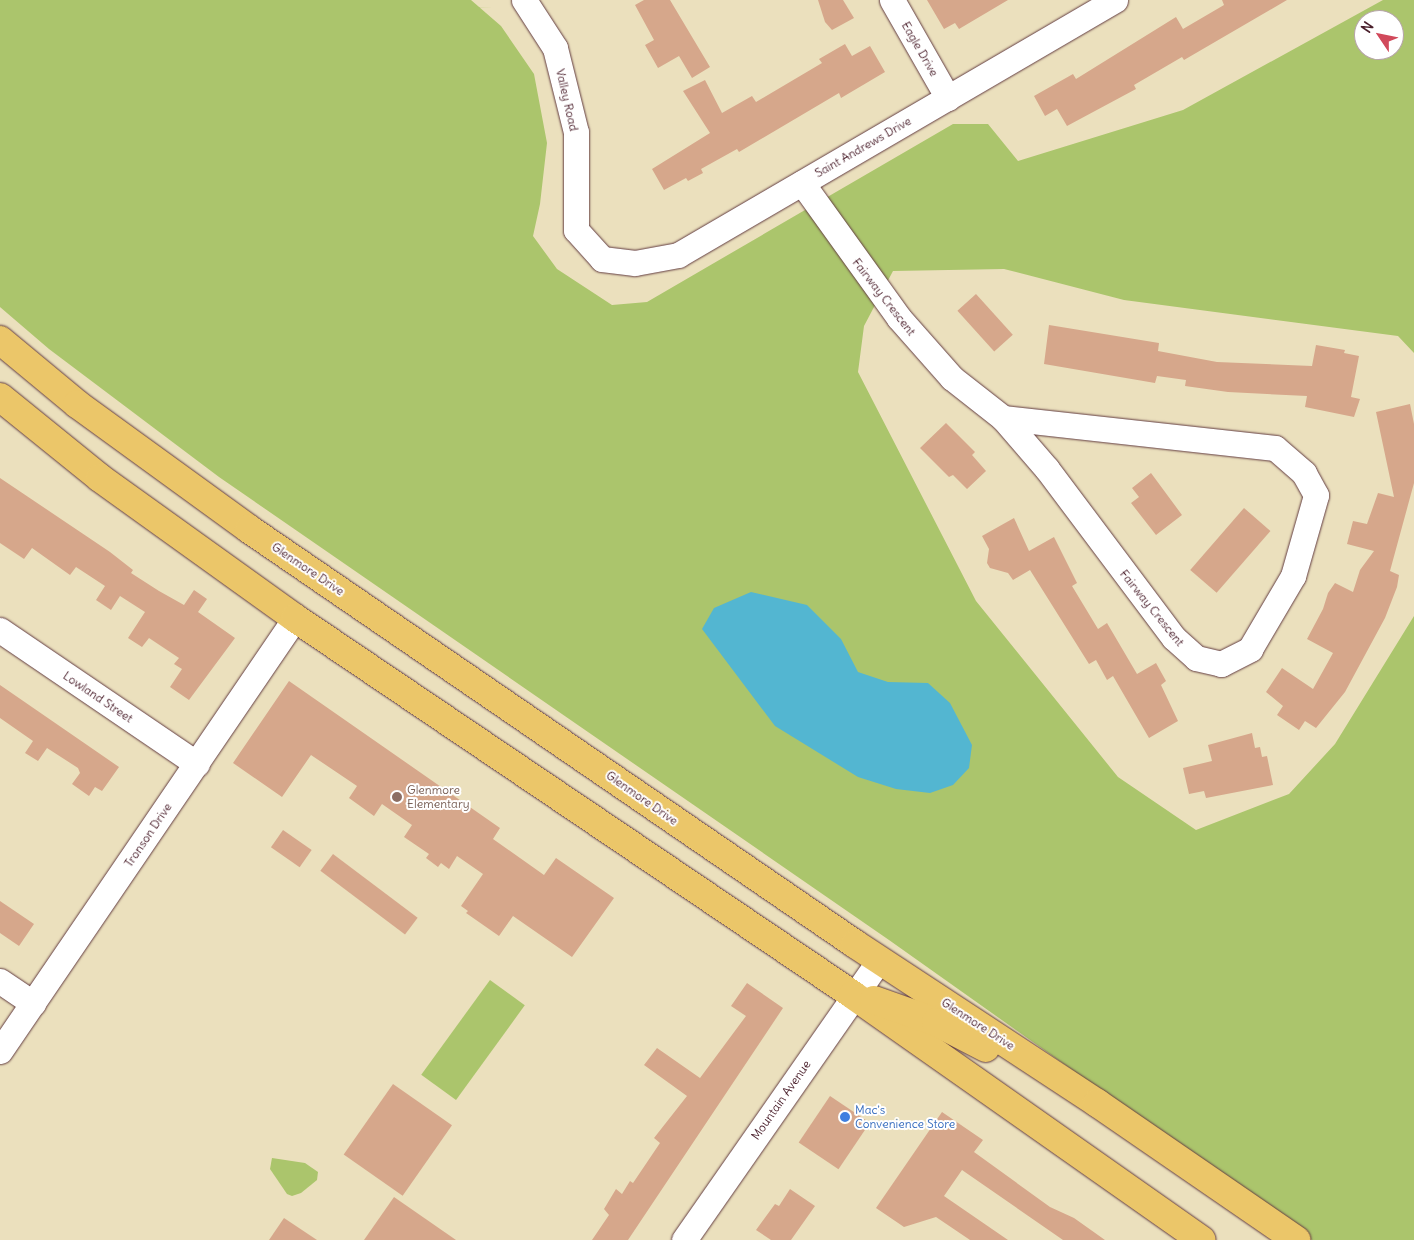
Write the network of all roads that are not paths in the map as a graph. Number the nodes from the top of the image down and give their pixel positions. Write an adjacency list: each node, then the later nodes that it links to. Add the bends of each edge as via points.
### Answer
1 (524, 0): 6 (street, Valley Road, via 555,48 576,132 576,230)
2 (892, 0): 4 (street, Eagle Drive)
3 (1115, 0): 4 (street, Saint Andrews Drive)
4 (948, 98): 5 (street, Saint Andrews Drive)
5 (802, 184): 6 (street, Saint Andrews Drive, via 678,255 635,263); 9 (street, Fairway Crescent, via 899,318 952,378)
6 (602, 259)
7 (0, 340): 13 (main road, Glenmore Drive, via 77,404 250,529)
8 (0, 397): 10 (main road, via 100,478)
9 (1003, 418): 9 (street, Fairway Crescent, via 1047,469 1174,638 1196,658 1221,664 1250,649 1294,576 1316,494 1304,473 1275,448)
10 (295, 618): 12 (street, Tronson Drive); 15 (main road)
11 (0, 630): 12 (street, Lowland Street)
12 (197, 764): 16 (street, Tronson Drive)
13 (879, 960): 15 (street, Mountain Avenue); 18 (main road, Glenmore Drive)
14 (0, 980): 16 (street)
15 (853, 995): 18 (main road, via 888,1002 936,1022); 19 (street, Mountain Avenue); 20 (main road)
16 (33, 1003): 17 (street, Tronson Drive)
17 (0, 1051)
18 (1097, 1103): 21 (main road, Glenmore Drive)
19 (684, 1240)
20 (1202, 1240)
21 (1296, 1240)

